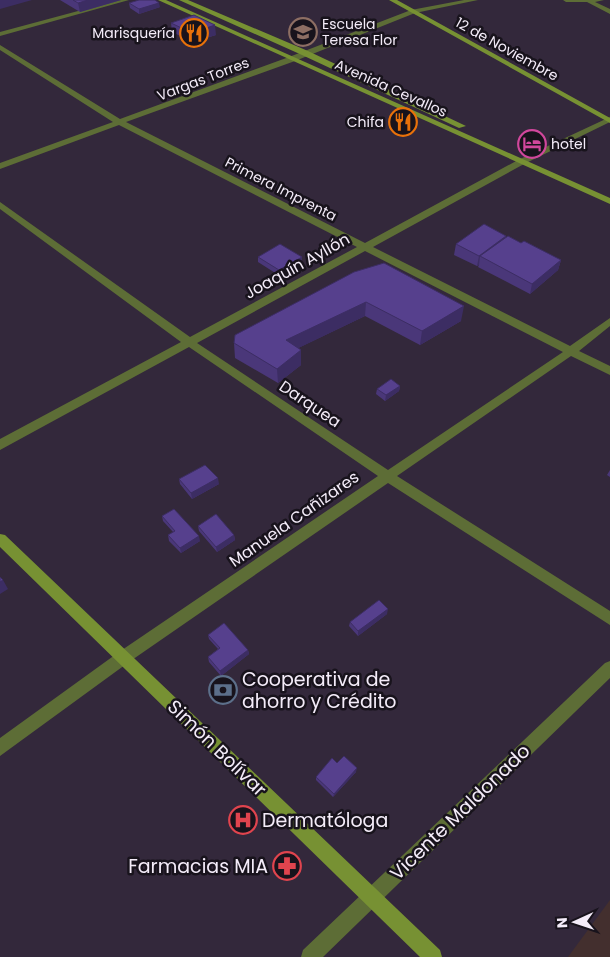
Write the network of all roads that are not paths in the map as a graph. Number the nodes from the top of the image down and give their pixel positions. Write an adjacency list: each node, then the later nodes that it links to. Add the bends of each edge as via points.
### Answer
1 (126, 0): 11 (street)
2 (161, 0): 14 (main road, Avenida Cevallos)
3 (182, 0): 13 (main road, Avenida Cevallos)
4 (392, 0): 9 (main road, 12 de Noviembre)
5 (475, 0): 9 (street, Vargas Torres)
6 (566, 0): 7 (street)
7 (586, 0): 8 (street); 10 (street)
8 (602, 0)
9 (413, 11): 13 (street, Vargas Torres); 15 (main road, 12 de Noviembre)
10 (610, 12)
11 (0, 34)
12 (0, 47): 16 (street, Primera Imprenta)
13 (305, 53): 14 (street, Vargas Torres); 17 (main road, Avenida Cevallos)
14 (292, 59): 16 (street, Vargas Torres); 17 (main road, Avenida Cevallos)
15 (610, 120): 17 (street, Joaquín Ayllón)
16 (121, 123): 18 (street, Vargas Torres); 22 (street, Primera Imprenta)
17 (525, 160): 19 (main road, Avenida Cevallos); 20 (main road, Avenida Cevallos); 22 (street, Joaquín Ayllón)
18 (0, 166)
19 (610, 193)
20 (610, 201)
21 (0, 205): 24 (street, Darquea)
22 (365, 246): 24 (street, Joaquín Ayllón); 25 (street, Primera Imprenta)
23 (610, 321): 25 (street, Manuela Cañizares)
24 (189, 342): 27 (street, Joaquín Ayllón); 28 (street, Darquea)
25 (571, 351): 26 (street, Primera Imprenta); 28 (street, Manuela Cañizares)
26 (610, 371)
27 (0, 445)
28 (387, 476): 30 (street, Darquea); 31 (street, Manuela Cañizares)
29 (0, 539): 31 (main road, Simón Bolívar)
30 (610, 619)
31 (124, 657): 33 (street, Manuela Cañizares); 34 (main road, Simón Bolívar)
32 (610, 668): 34 (street, Vicente Maldonado)
33 (0, 748)
34 (371, 897): 35 (street, Vicente Maldonado); 36 (main road, Simón Bolívar)
35 (310, 957)
36 (433, 957)

